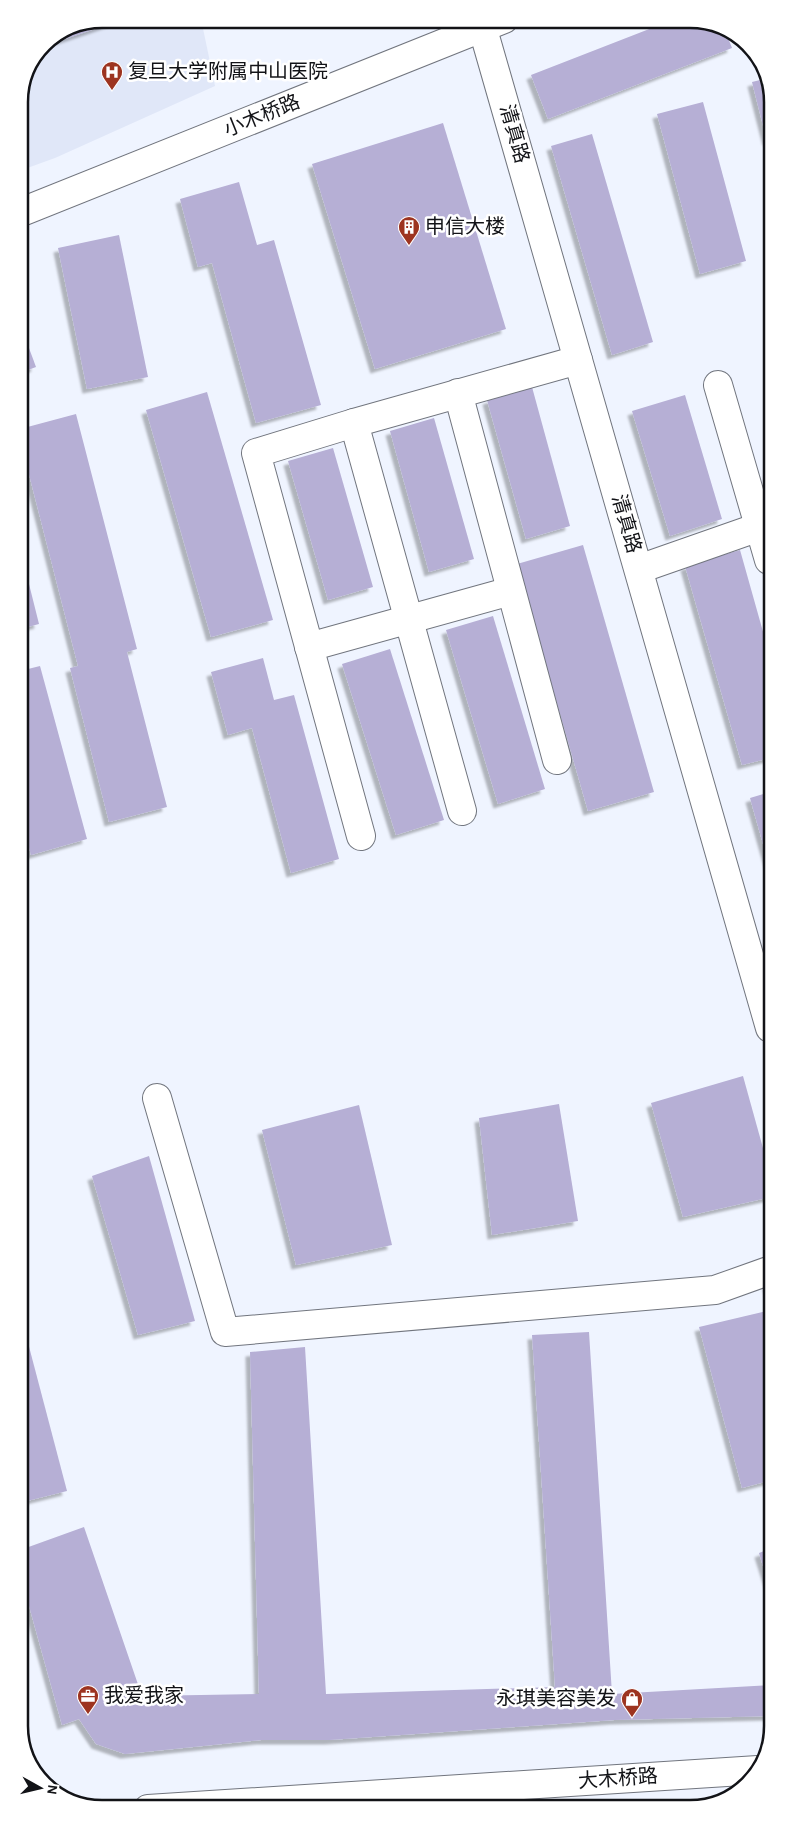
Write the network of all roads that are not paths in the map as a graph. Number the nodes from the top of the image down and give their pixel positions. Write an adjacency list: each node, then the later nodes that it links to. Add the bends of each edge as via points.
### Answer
1 (474, 28): 3 (street, 小木桥路)
2 (491, 28): 4 (street, 清真路)
3 (28, 209)
4 (578, 360): 6 (street); 9 (street, 清真路)
5 (718, 385): 8 (street)
6 (458, 393): 7 (street); 10 (street)
7 (354, 423): 11 (street); 12 (street, via 256,453)
8 (764, 527): 9 (street)
9 (638, 569): 16 (street, 清真路)
10 (511, 591): 11 (street); 13 (street)
11 (409, 619): 12 (street); 14 (street)
12 (309, 647): 15 (street)
13 (557, 760)
14 (462, 811)
15 (361, 836)
16 (764, 1007)
17 (157, 1098): 18 (street, via 225,1332 715,1290)
18 (764, 1272)
19 (749, 1771): 20 (street, 大木桥路)
20 (289, 1800)

